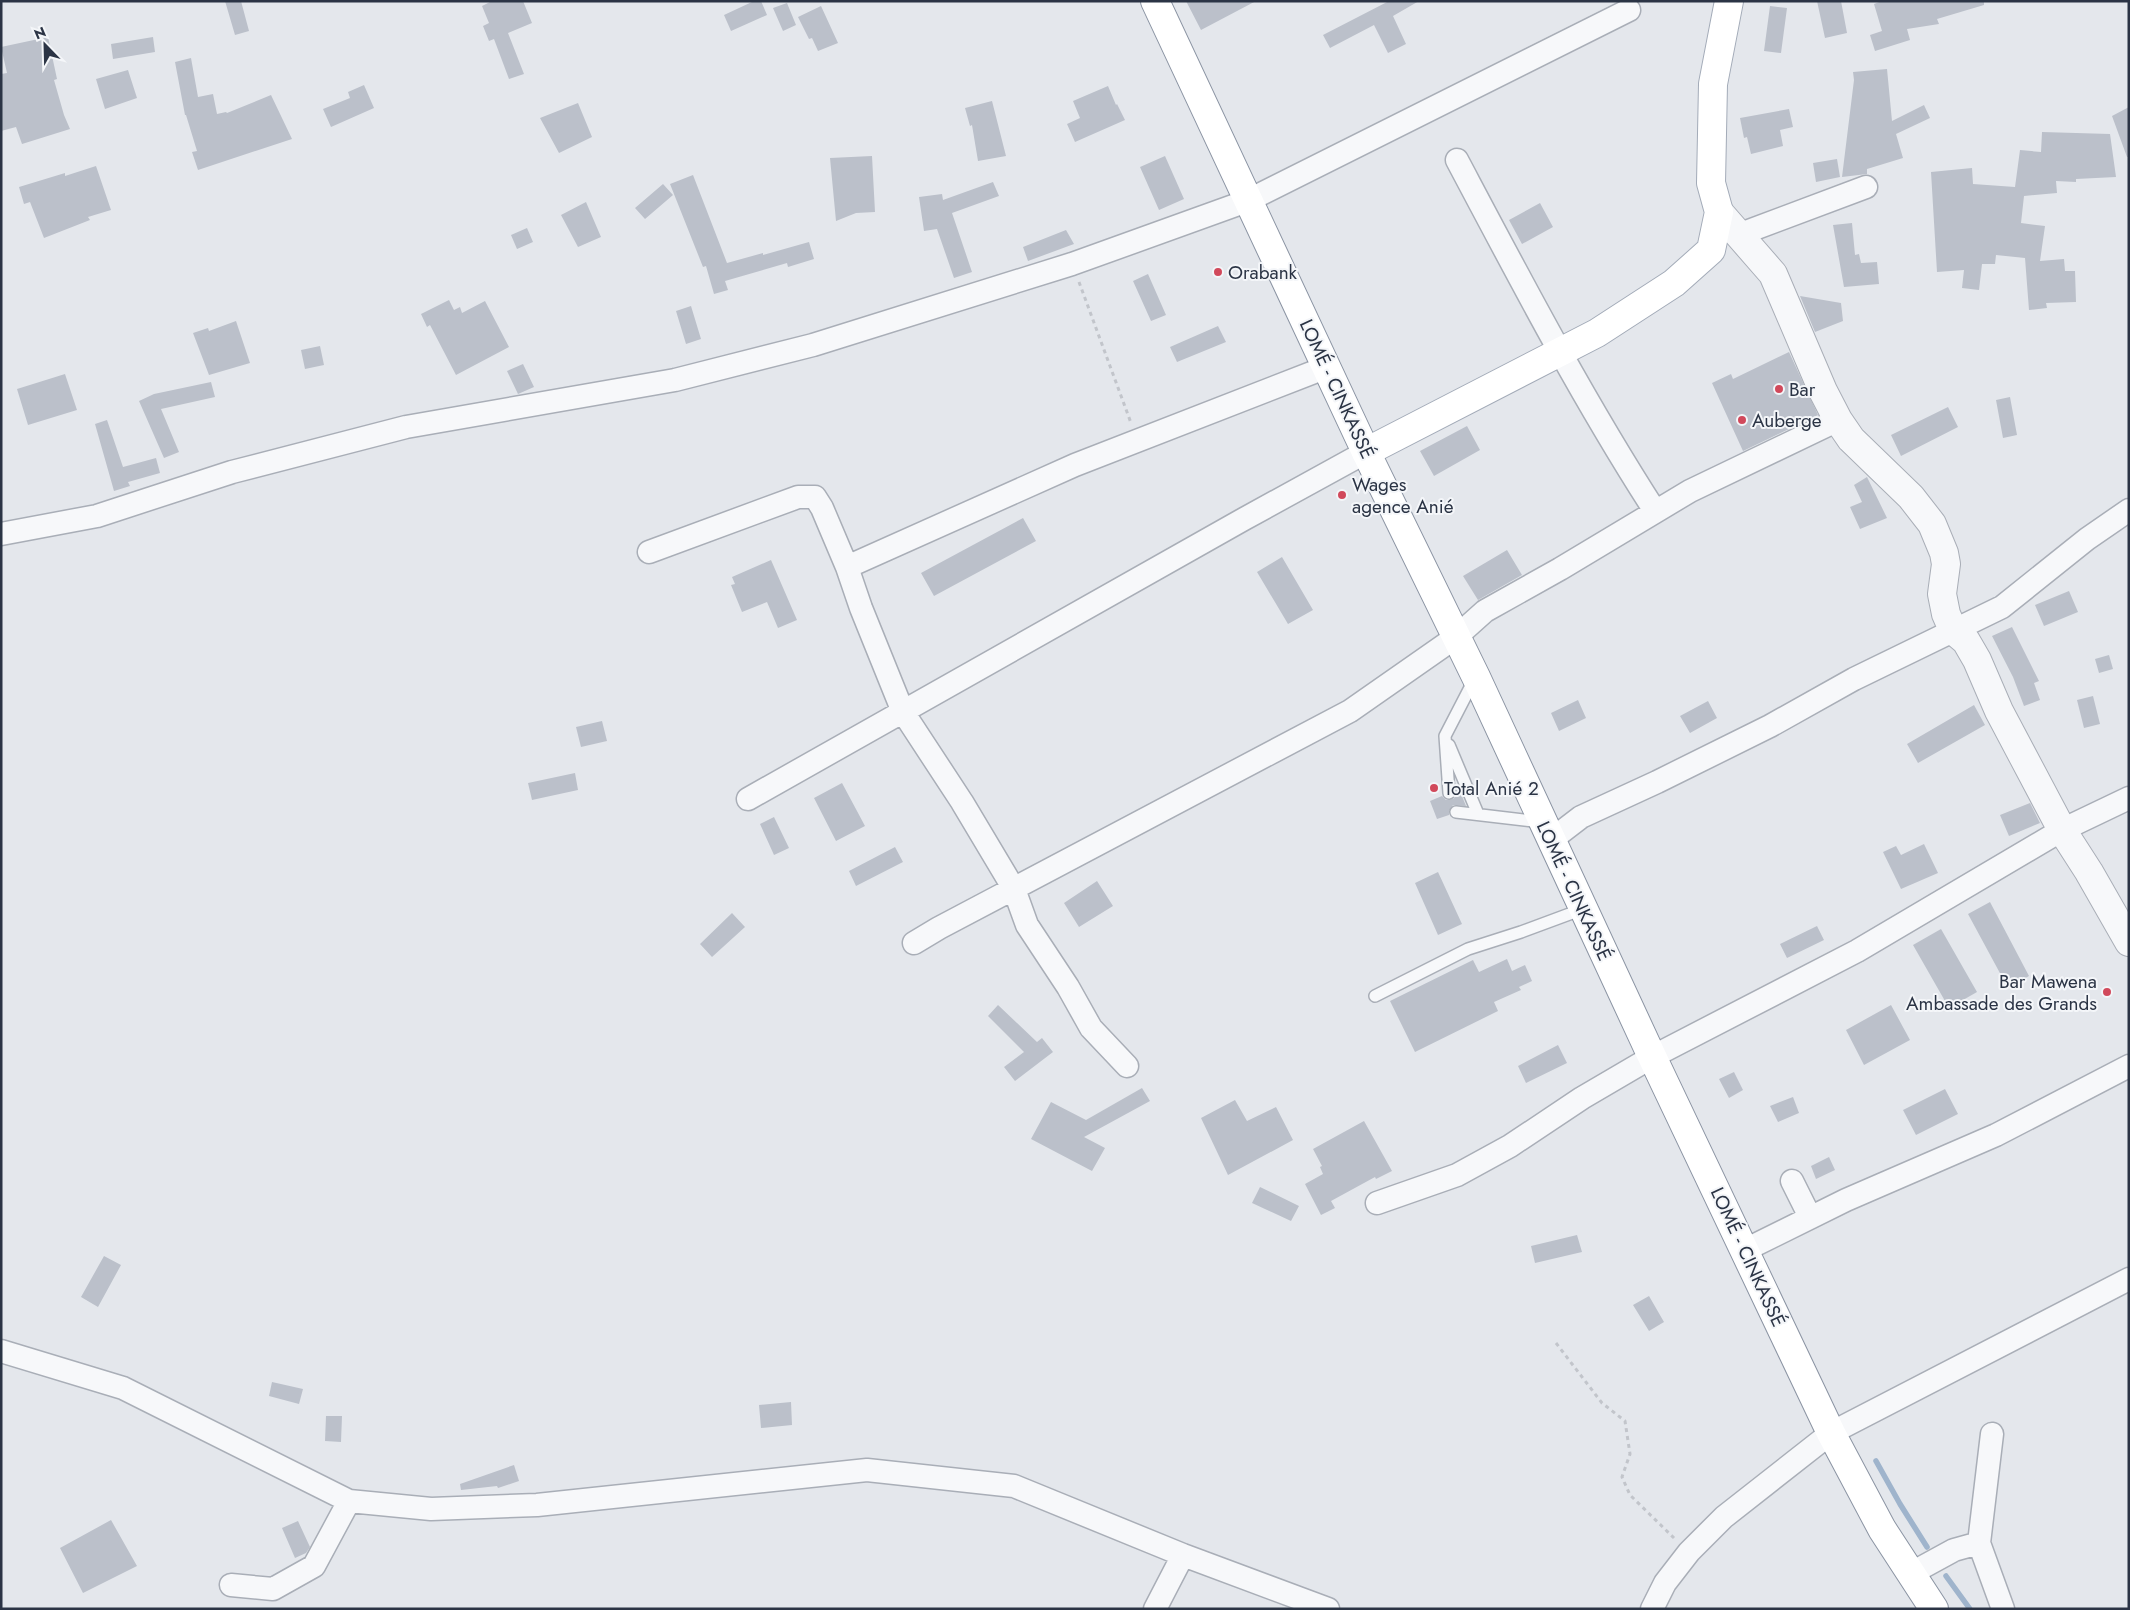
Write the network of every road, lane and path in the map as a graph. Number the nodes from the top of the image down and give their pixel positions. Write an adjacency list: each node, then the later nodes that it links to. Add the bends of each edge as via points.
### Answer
1 (1155, 1): 6 (main road, LOMÉ - CINKASSÉ)
2 (1729, 1): 7 (main road, via 1713,84 1711,184)
3 (1632, 4): 6 (street)
4 (1457, 160): 10 (street)
5 (1866, 187): 8 (street)
6 (1247, 201): 9 (street); 11 (main road, LOMÉ - CINKASSÉ)
7 (1719, 212): 8 (street); 10 (main road, via 1711,250 1674,283 1597,333)
8 (1738, 235): 12 (street, via 1773,274 1822,391)
9 (1072, 264): 13 (path); 17 (street, via 813,345 675,380 406,427 232,472 97,516)
10 (1560, 352): 14 (main road); 16 (street)
11 (1327, 367): 13 (street); 14 (main road, LOMÉ - CINKASSÉ)
12 (1838, 420): 16 (street); 20 (street, via 1851,439 1911,497 1932,524 1944,552 1946,564 1942,594)
13 (1138, 440): 19 (street)
14 (1366, 452): 21 (main road, LOMÉ - CINKASSÉ); 23 (street)
15 (2129, 510): 20 (street, via 2002,607)
16 (1655, 511): 21 (street, via 1484,611)
17 (1, 534)
18 (649, 552): 19 (street, via 798,496 814,497 822,508)
19 (847, 567): 23 (street, via 860,608)
20 (1953, 630): 30 (street, via 1966,641); 31 (street, via 1657,782)
21 (1456, 637): 22 (main road, LOMÉ - CINKASSÉ); 32 (street, via 1350,711)
22 (1476, 677): 24 (lane); 31 (main road, LOMÉ - CINKASSÉ)
23 (903, 712): 27 (street); 32 (street)
24 (1445, 736): 25 (lane); 29 (lane)
25 (1449, 793)
26 (2129, 798): 30 (street)
27 (748, 800)
28 (1456, 812): 29 (lane)
29 (1478, 814): 31 (lane)
30 (2062, 830): 34 (street); 37 (street, via 1857,951)
31 (1546, 831): 33 (main road, LOMÉ - CINKASSÉ)
32 (1014, 889): 35 (street); 38 (street, via 1027,925 1092,1028)
33 (1583, 909): 36 (lane, via 1468,949); 37 (main road, LOMÉ - CINKASSÉ)
34 (2129, 942)
35 (914, 943)
36 (1375, 996)
37 (1652, 1056): 41 (street, via 1510,1146 1457,1175); 43 (main road, LOMÉ - CINKASSÉ)
38 (1127, 1066)
39 (2129, 1066): 42 (street, via 1996,1135)
40 (1792, 1181): 42 (street)
41 (1377, 1203)
42 (1810, 1217): 43 (street)
43 (1745, 1250): 47 (main road, LOMÉ - CINKASSÉ)
44 (2129, 1279): 47 (street)
45 (1556, 1342): 51 (path, via 1602,1404 1625,1421 1630,1454 1622,1477 1630,1495)
46 (1, 1351): 49 (street, via 122,1388)
47 (1831, 1433): 51 (street, via 1724,1517); 53 (main road, LOMÉ - CINKASSÉ, via 1855,1482)
48 (1992, 1434): 50 (street)
49 (349, 1501): 52 (street, via 431,1509 537,1506 867,1470 1014,1486); 54 (street, via 314,1566 273,1589)
50 (1979, 1543): 53 (street, via 1954,1550); 59 (street)
51 (1689, 1552): 57 (street, via 1665,1583)
52 (1183, 1555): 55 (street); 56 (street)
53 (1910, 1574): 58 (main road, LOMÉ - CINKASSÉ)
54 (231, 1586)
55 (1155, 1609)
56 (1328, 1609)
57 (1652, 1609)
58 (1934, 1609)
59 (2003, 1609)

